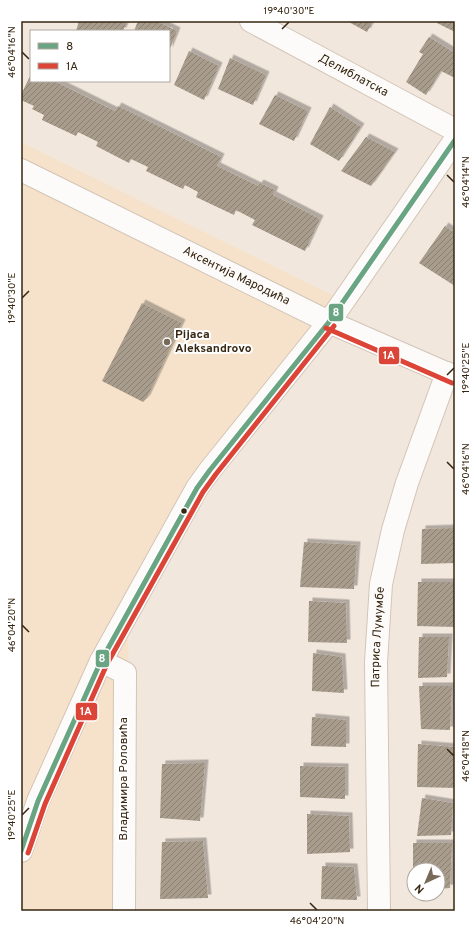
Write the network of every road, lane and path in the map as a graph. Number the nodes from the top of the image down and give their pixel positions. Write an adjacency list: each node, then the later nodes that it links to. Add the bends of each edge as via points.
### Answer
1 (251, 21): 2 (street, Делиблатска)
2 (455, 130)
3 (455, 140): 5 (street)
4 (21, 170): 5 (street, Аксентија Мародића)
5 (329, 322): 6 (street, Аксентија Мародића); 7 (street, via 197,488)
6 (451, 375): 10 (street, Патриса Лумумбе, via 407,483 381,584 376,662)
7 (101, 661): 8 (street, via 38,801); 9 (street, Владимира Роловића, via 125,674)
8 (21, 852)
9 (124, 911)
10 (379, 911)

